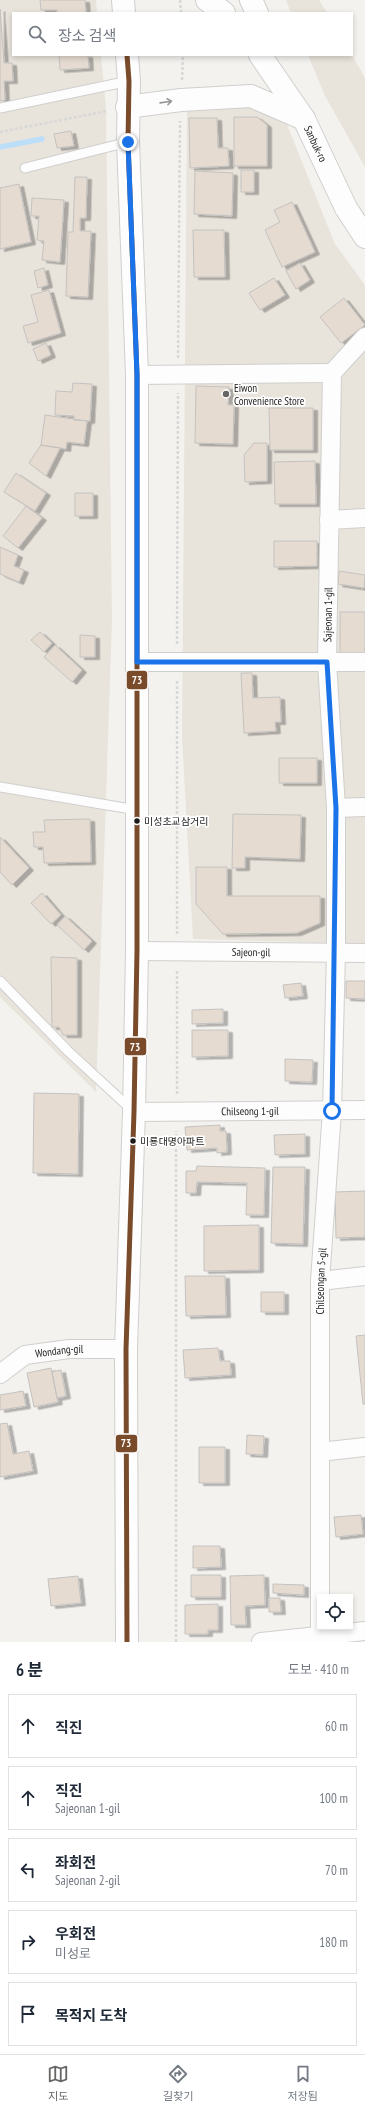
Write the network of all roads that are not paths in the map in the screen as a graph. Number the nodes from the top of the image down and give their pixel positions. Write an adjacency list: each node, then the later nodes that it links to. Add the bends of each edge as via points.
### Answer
1 (123, 0): 4 (street)
2 (207, 0): 5 (street)
3 (251, 0): 6 (street)
4 (124, 12)
5 (223, 12)
6 (257, 12)
7 (127, 56): 10 (street)
8 (261, 56): 13 (street, Sanbuk-ro)
9 (276, 56): 13 (street)
10 (129, 81): 11 (street); 12 (lane)
11 (127, 107): 13 (street, one-way to 13, via 181,100 251,96); 14 (street)
12 (0, 108)
13 (304, 120): 16 (street, Sanbuk-ro, via 346,208)
14 (128, 142): 15 (lane); 19 (street)
15 (25, 168)
16 (365, 237)
17 (365, 337): 18 (street)
18 (332, 373): 19 (street); 21 (street, Sajeonan 1-gil)
19 (137, 375): 22 (street)
20 (365, 518): 21 (street)
21 (329, 520): 23 (street, Sajeonan 1-gil)
22 (137, 662): 23 (street); 28 (street)
23 (327, 662): 24 (street); 27 (street, Sajeonan 1-gil)
24 (365, 662)
25 (0, 787): 28 (lane)
26 (365, 807): 27 (street)
27 (336, 808): 30 (street, Sajeonan 1-gil)
28 (137, 810): 29 (street)
29 (137, 951): 30 (street, Sajeon-gil); 35 (street)
30 (336, 953): 31 (street, Sajeon-gil); 34 (street, Chilseongan 5-gil)
31 (365, 953)
32 (0, 981): 35 (lane, via 69,1052)
33 (365, 1110): 34 (street, Chilseong 1-gil)
34 (332, 1111): 35 (street, Chilseong 1-gil); 37 (street, Chilseongan 5-gil)
35 (134, 1112): 38 (street)
36 (365, 1276): 37 (street)
37 (320, 1282): 41 (street, Chilseongan 5-gil)
38 (126, 1349): 39 (street, Wondang-gil, via 69,1349 25,1355); 45 (street)
39 (0, 1374)
40 (365, 1447): 41 (street)
41 (320, 1452): 42 (street, Chilseongan 5-gil)
42 (320, 1594)
43 (365, 1632): 44 (street)
44 (320, 1639): 46 (street)
45 (127, 1642)
46 (261, 1642)

